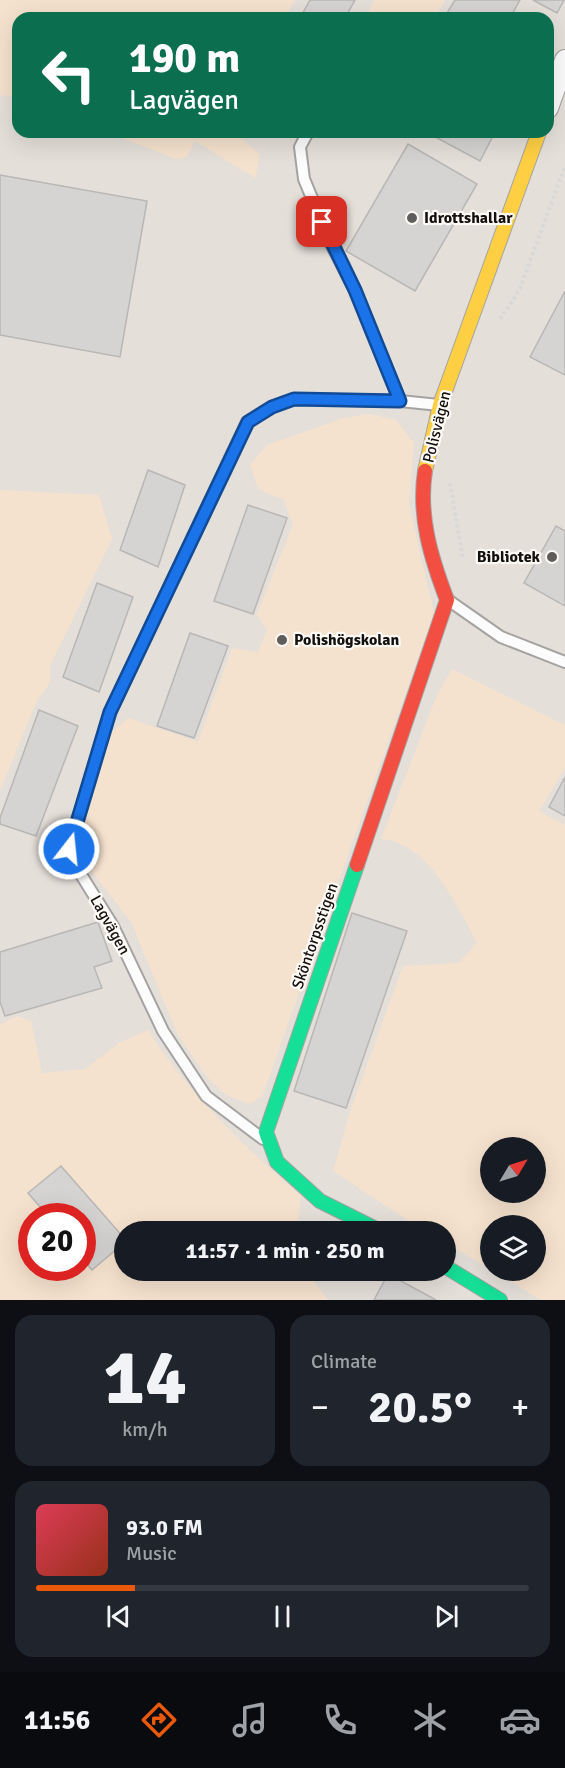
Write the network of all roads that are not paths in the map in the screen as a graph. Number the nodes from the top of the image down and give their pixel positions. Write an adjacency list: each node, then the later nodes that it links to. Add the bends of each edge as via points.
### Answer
1 (565, 60): 2 (street)
2 (554, 91)
3 (305, 138): 5 (lane, via 300,147 304,179)
4 (537, 138): 6 (street, Polisvägen)
5 (400, 401): 6 (lane, Lagvägen); 9 (lane, Lagvägen, via 294,399 248,422 110,712 69,849 113,926 163,1031 206,1096)
6 (440, 405): 7 (street, Polisvägen, via 421,496 431,558)
7 (447, 600): 8 (lane, via 501,637); 9 (street, Sköntorpsstigen, via 266,1132)
8 (565, 662)
9 (271, 1144): 10 (street, via 277,1162 320,1201)
10 (360, 1221)
11 (456, 1273): 12 (street)
12 (500, 1300)

